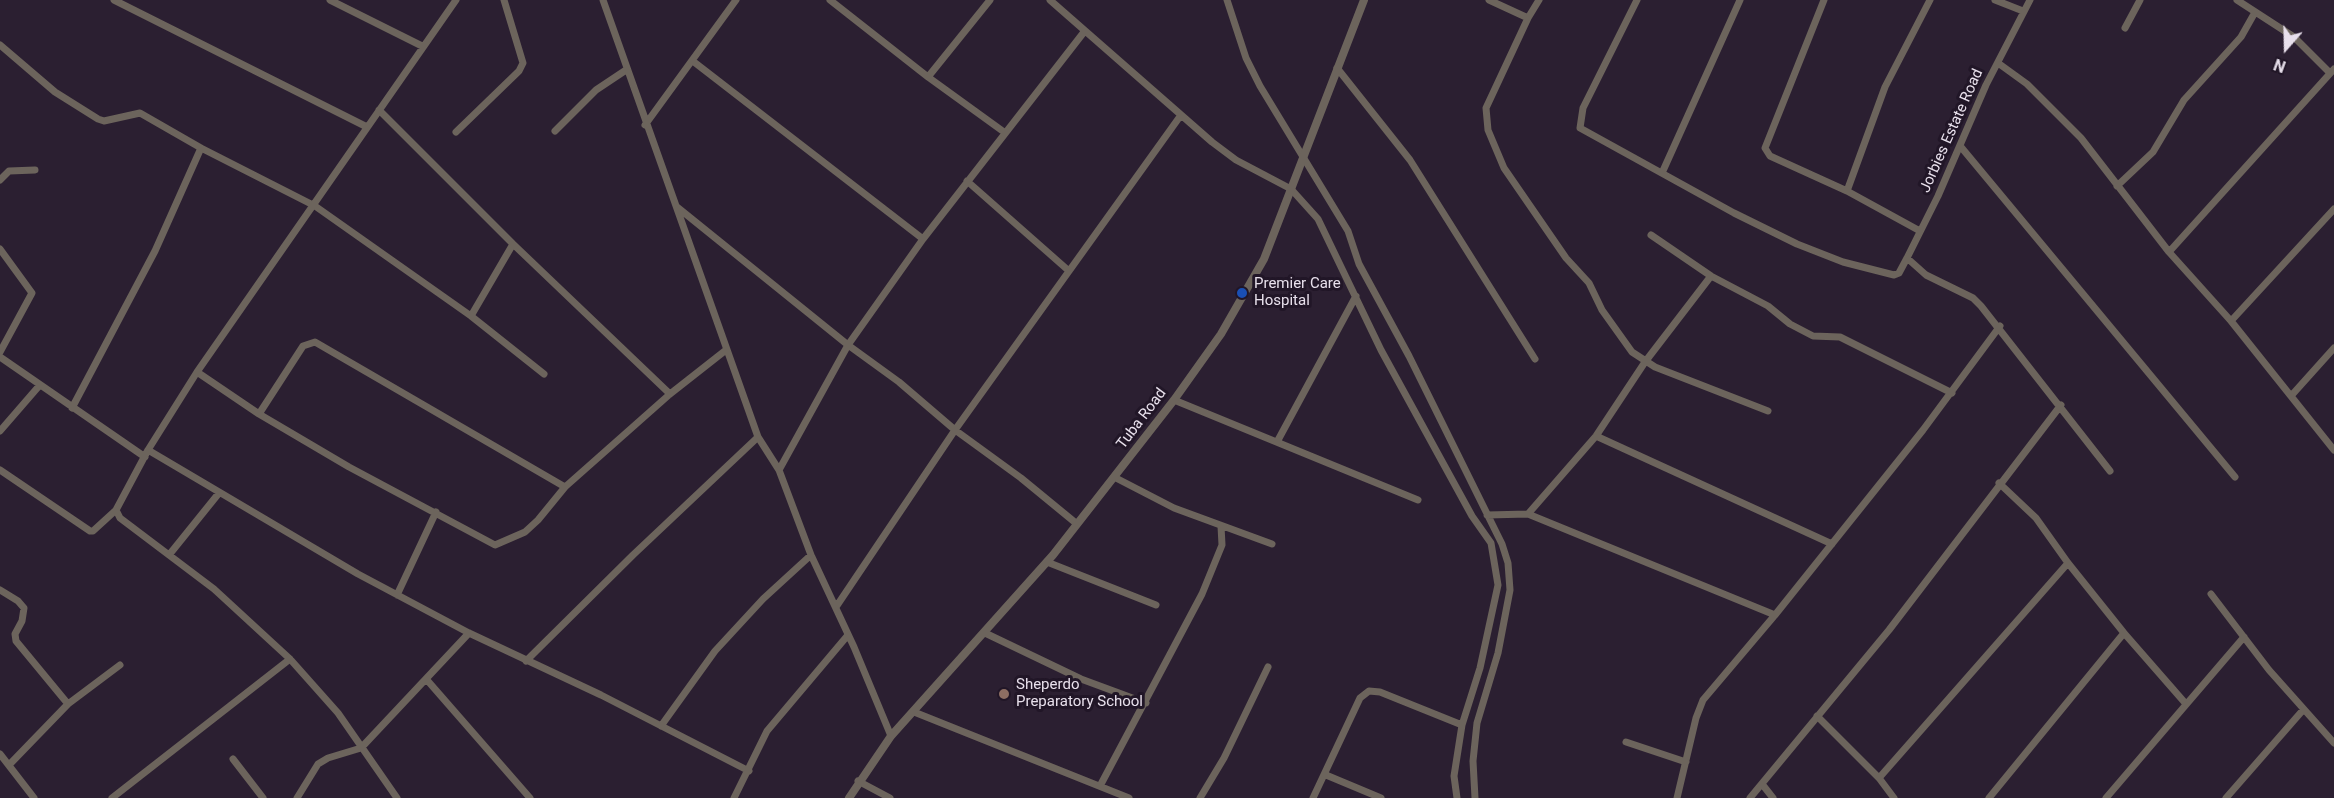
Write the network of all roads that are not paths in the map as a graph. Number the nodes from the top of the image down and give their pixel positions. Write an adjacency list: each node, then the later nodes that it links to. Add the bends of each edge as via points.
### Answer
1 (114, 0): 39 (street)
2 (330, 0): 22 (street)
3 (456, 0): 29 (street)
4 (504, 0): 41 (street, via 523,63)
5 (603, 0): 33 (street)
6 (736, 0): 30 (street)
7 (830, 0): 35 (street)
8 (990, 0): 35 (street)
9 (1050, 0): 27 (street)
10 (1227, 0): 45 (street, via 1246,58)
11 (1364, 0): 32 (street, Tuba Road)
12 (1490, 0): 25 (street)
13 (1539, 0): 25 (street)
14 (1637, 0): 47 (street, via 1583,108 1580,128)
15 (1740, 0): 47 (street)
16 (1824, 0): 52 (street, via 1765,148 1770,156)
17 (1930, 0): 52 (street, via 1885,87)
18 (1995, 0): 23 (street)
19 (2030, 0): 23 (street, Jorbies Estate Road)
20 (2140, 0): 26 (street)
21 (2237, 0): 24 (street)
22 (340, 2): 29 (street)
23 (2023, 11): 31 (street, Jorbies Estate Road)
24 (2254, 14): 34 (street, via 2294,37); 50 (street, via 2241,37 2184,100 2153,152)
25 (1528, 18): 75 (street, via 1486,108 1488,130 1504,168 1566,258 1589,283 1617,333)
26 (2125, 28)
27 (1084, 32): 37 (street); 42 (street)
28 (0, 45): 44 (street, via 55,92 98,119 140,113)
29 (422, 46): 36 (street)
30 (694, 62): 38 (street); 58 (street)
31 (1998, 63): 43 (street, Jorbies Estate Road); 50 (street, via 2027,84 2068,124)
32 (1337, 68): 45 (street, Tuba Road); 74 (street, via 1410,160)
33 (626, 70): 38 (street); 40 (street, via 596,90)
34 (2332, 71): 61 (street)
35 (928, 77): 42 (street)
36 (379, 110): 39 (street); 59 (street)
37 (1181, 115): 51 (street, via 1236,160); 63 (street)
38 (645, 125): 54 (street)
39 (367, 127): 53 (street)
40 (555, 131)
41 (456, 132)
42 (1004, 132): 49 (street)
43 (1961, 147): 56 (street, Jorbies Estate Road); 98 (street)
44 (201, 148): 53 (street); 84 (street, via 155,251)
45 (1303, 160): 51 (street, Tuba Road); 106 (street, via 1348,231 1359,264)
46 (35, 170): 48 (street, via 9,171)
47 (1662, 173): 62 (street, Jorbies Estate Road, via 1797,244 1843,262 1889,275 1899,273)
48 (0, 180)
49 (967, 181): 58 (street); 63 (street)
50 (2117, 186): 61 (street)
51 (1291, 189): 65 (street, via 1318,219); 82 (street, Tuba Road, via 1264,259 1244,297)
52 (1847, 191): 56 (street)
53 (315, 206): 66 (street); 76 (street, via 267,268)
54 (676, 206): 69 (street); 71 (street)
55 (2334, 209): 67 (street)
56 (1920, 231): 62 (street, Jorbies Estate Road)
57 (1651, 235): 64 (street)
58 (923, 239): 69 (street)
59 (513, 244): 66 (street); 80 (street)
60 (0, 249): 72 (street, via 32,293)
61 (2169, 252): 67 (street)
62 (1907, 258): 68 (street, via 1926,275 1973,298)
63 (1069, 271): 87 (street)
64 (1711, 276): 75 (street); 79 (street, via 1768,306 1813,336 1840,337)
65 (1356, 296): 91 (street); 137 (street, via 1381,350 1472,516 1491,543 1498,585 1480,668)
66 (471, 316): 77 (street)
67 (2231, 321): 81 (street)
68 (2000, 326): 79 (street); 83 (street, via 2040,383)
69 (848, 345): 87 (street); 95 (street)
70 (2334, 348): 81 (street)
71 (726, 351): 80 (street); 90 (street)
72 (0, 352)
73 (0, 357): 78 (street)
74 (1535, 359)
75 (1645, 362): 85 (street); 89 (street)
76 (197, 372): 86 (street); 93 (street)
77 (544, 374)
78 (39, 386): 84 (street); 88 (street)
79 (1952, 393): 110 (street)
80 (670, 394): 100 (street)
81 (2291, 396): 92 (street)
82 (1174, 400): 91 (street); 97 (street, Tuba Road)
83 (2061, 405): 96 (street); 99 (street)
84 (72, 408): 93 (street)
85 (1768, 411)
86 (259, 414): 100 (street, via 303,346 315,342); 104 (street)
87 (955, 430): 107 (street); 119 (street)
88 (0, 431)
89 (1596, 436): 105 (street); 110 (street)
90 (758, 437): 95 (street); 127 (street)
91 (1277, 442): 102 (street)
92 (2334, 450)
93 (147, 453): 101 (street); 103 (street)
94 (0, 470): 103 (street, via 90,531)
95 (779, 470): 112 (street)
96 (2110, 471)
97 (1114, 477): 107 (street, Tuba Road); 108 (street)
98 (2235, 477)
99 (1999, 483): 114 (street, via 2036,518); 136 (street, via 1888,630)
100 (565, 488): 104 (street, via 525,532 495,546)
101 (219, 493): 111 (street); 117 (street)
102 (1418, 500)
103 (116, 510): 111 (street, via 120,518)
104 (436, 512): 117 (street)
105 (1528, 514): 106 (street); 120 (street)
106 (1487, 515): 167 (street, via 1502,544 1510,590 1498,653 1477,723 1473,760)
107 (1077, 524): 113 (street, Tuba Road)
108 (1221, 526): 109 (street); 131 (street, via 1222,545 1202,594)
109 (1272, 544)
110 (1832, 544): 120 (street)
111 (169, 555): 126 (street, via 214,589)
112 (811, 555): 119 (street); 138 (street, via 715,651)
113 (1047, 562): 118 (street); 122 (street, Tuba Road)
114 (2068, 563): 123 (street); 149 (street)
115 (0, 590): 132 (street, via 24,608 15,641)
116 (2211, 594): 125 (street)
117 (397, 595): 121 (street)
118 (1156, 605)
119 (836, 606): 124 (street)
120 (1775, 615): 145 (street, via 1703,700)
121 (469, 633): 127 (street); 130 (street)
122 (985, 633): 131 (street, via 1081,679); 135 (street, Tuba Road)
123 (2124, 633): 133 (street); 172 (street)
124 (848, 635): 139 (street); 147 (street, via 767,731)
125 (2244, 637): 133 (street); 134 (street)
126 (290, 658): 142 (street, via 338,713); 154 (street)
127 (526, 661): 138 (street)
128 (120, 665): 132 (street)
129 (1268, 667): 163 (street)
130 (427, 680): 142 (street); 158 (street)
131 (1146, 703): 152 (street)
132 (68, 704): 146 (street)
133 (2186, 704): 173 (street)
134 (2303, 710): 141 (street); 174 (street)
135 (914, 712): 139 (street, Tuba Road); 152 (street)
136 (1817, 716): 149 (street); 151 (street)
137 (1462, 725): 148 (street, via 1369,691 1360,698); 166 (street, via 1454,776)
138 (661, 726): 147 (street)
139 (891, 736): 150 (street, Tuba Road)
140 (1626, 742): 145 (street)
141 (2334, 743)
142 (361, 748): 156 (street, via 318,764); 157 (street)
143 (0, 754): 146 (street)
144 (233, 759): 155 (street)
145 (1686, 762): 168 (street)
146 (9, 765): 153 (street)
147 (749, 771): 159 (street)
148 (1326, 775): 164 (street); 165 (street)
149 (1879, 778): 171 (street)
150 (858, 781): 160 (street, Tuba Road); 161 (street)
151 (1762, 784): 169 (street); 170 (street)
152 (1100, 786): 162 (street)
153 (34, 798)
154 (112, 798)
155 (263, 798)
156 (297, 798)
157 (397, 798)
158 (530, 798)
159 (734, 798)
160 (849, 798)
161 (890, 798)
162 (1129, 798)
163 (1200, 798)
164 (1313, 798)
165 (1381, 798)
166 (1457, 798)
167 (1475, 798)
168 (1677, 798)
169 (1750, 798)
170 (1773, 798)
171 (1894, 798)
172 (1989, 798)
173 (2106, 798)
174 (2226, 798)

